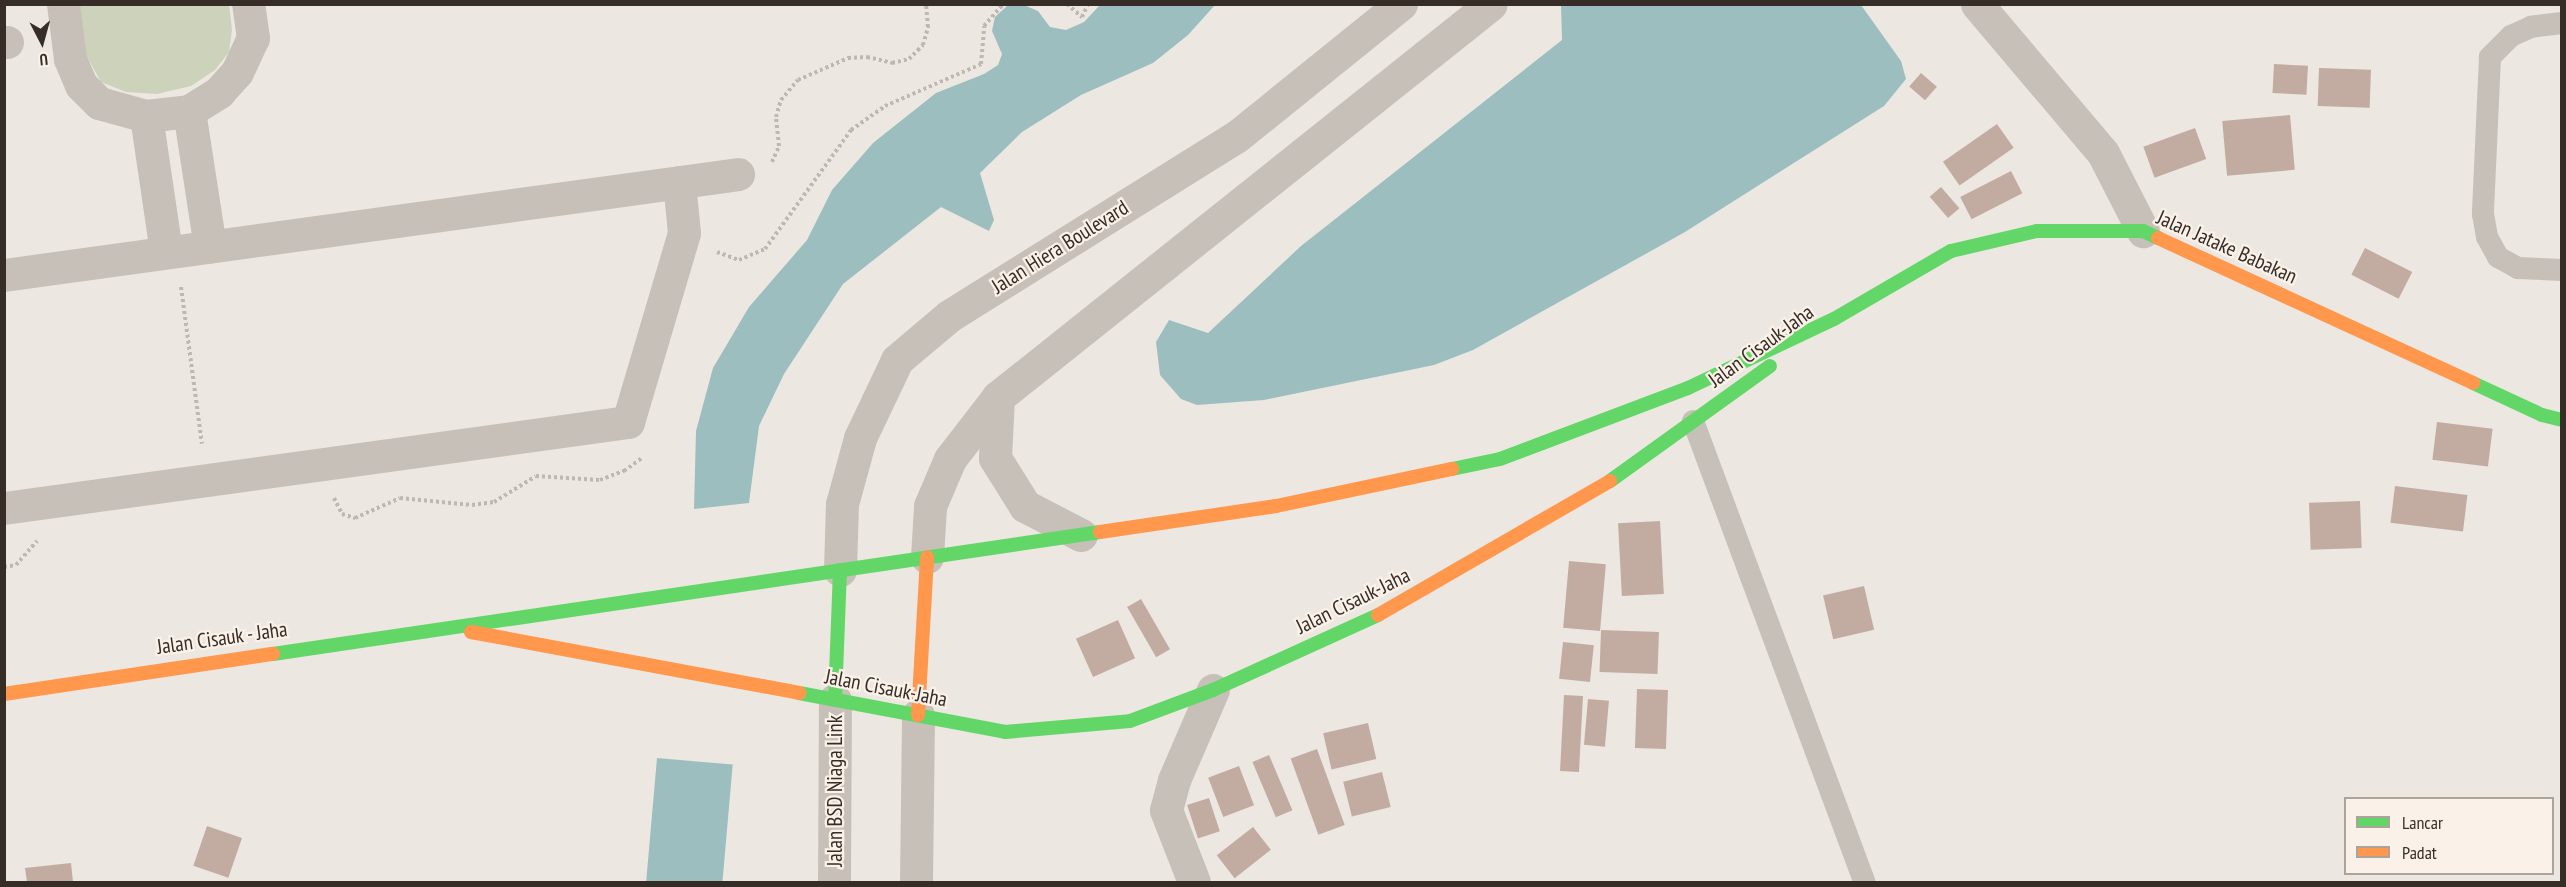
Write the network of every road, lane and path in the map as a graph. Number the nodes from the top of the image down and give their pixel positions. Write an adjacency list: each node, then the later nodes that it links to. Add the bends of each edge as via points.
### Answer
1 (63, 4): 12 (street, via 70,59 81,85 99,103)
2 (248, 4): 11 (street, via 253,38 237,72 219,92)
3 (926, 4): 13 (path, via 928,27 923,45 909,59 892,63 867,57 848,58 798,80 781,100 776,117 779,146 774,159 762,177)
4 (1003, 4): 16 (path, via 984,26 981,64 885,106 851,130 765,249 739,260)
5 (1067, 4): 6 (path, via 1082,17)
6 (1088, 4)
7 (1401, 4): 31 (street, Jalan Hiera Boulevard, via 1236,137 949,316 897,360 860,438 842,504)
8 (1491, 4): 22 (street)
9 (1977, 4): 15 (street, via 2103,153)
10 (2562, 23): 19 (lane, via 2531,27 2511,36 2490,57 2482,214 2487,237 2498,257 2518,268)
11 (189, 111): 12 (street); 17 (street)
12 (146, 116): 18 (street)
13 (738, 174): 14 (street)
14 (680, 182): 16 (street); 17 (street)
15 (2143, 231): 21 (main road, Jalan Jatake Babakan, via 2037,231 1951,251); 23 (main road, Jalan Jatake Babakan, via 2542,415)
16 (684, 233): 25 (street)
17 (210, 246): 18 (street)
18 (171, 252): 20 (street); 27 (path)
19 (2562, 270)
20 (4, 275)
21 (1834, 319): 24 (main road, Jalan Cisauk-Jaha); 29 (main road, Jalan Cisauk-Jaha, via 1688,388 1500,459 1276,506)
22 (998, 398): 29 (street, via 995,458 1025,506); 30 (street, via 950,459 930,506)
23 (2562, 420)
24 (1693, 421): 33 (main road, Jalan Cisauk-Jaha, via 1603,486 1385,612); 40 (lane)
25 (628, 422): 26 (street); 26 (path, via 644,441 643,456 624,471 600,480 536,476 494,502 472,505 400,498 355,518 342,514 335,504)
26 (329, 463): 27 (street)
27 (207, 480): 28 (street)
28 (4, 508)
29 (1081, 535): 30 (main road, Jalan Cisauk-Jaha)
30 (927, 557): 31 (main road, Jalan Cisauk-Jaha); 36 (main road)
31 (840, 570): 32 (main road, Jalan Cisauk-Jaha); 35 (main road)
32 (446, 627): 34 (main road, Jalan Cisauk - Jaha); 35 (main road, Jalan Cisauk-Jaha)
33 (1213, 690): 36 (main road, Jalan Cisauk-Jaha, via 1130,721 1017,731); 39 (street, via 1174,780 1166,810)
34 (4, 694)
35 (835, 700): 36 (main road, Jalan Cisauk-Jaha); 37 (street, Jalan BSD Niaga Link)
36 (918, 715): 38 (street)
37 (834, 882)
38 (916, 882)
39 (1194, 882)
40 (1864, 882)

